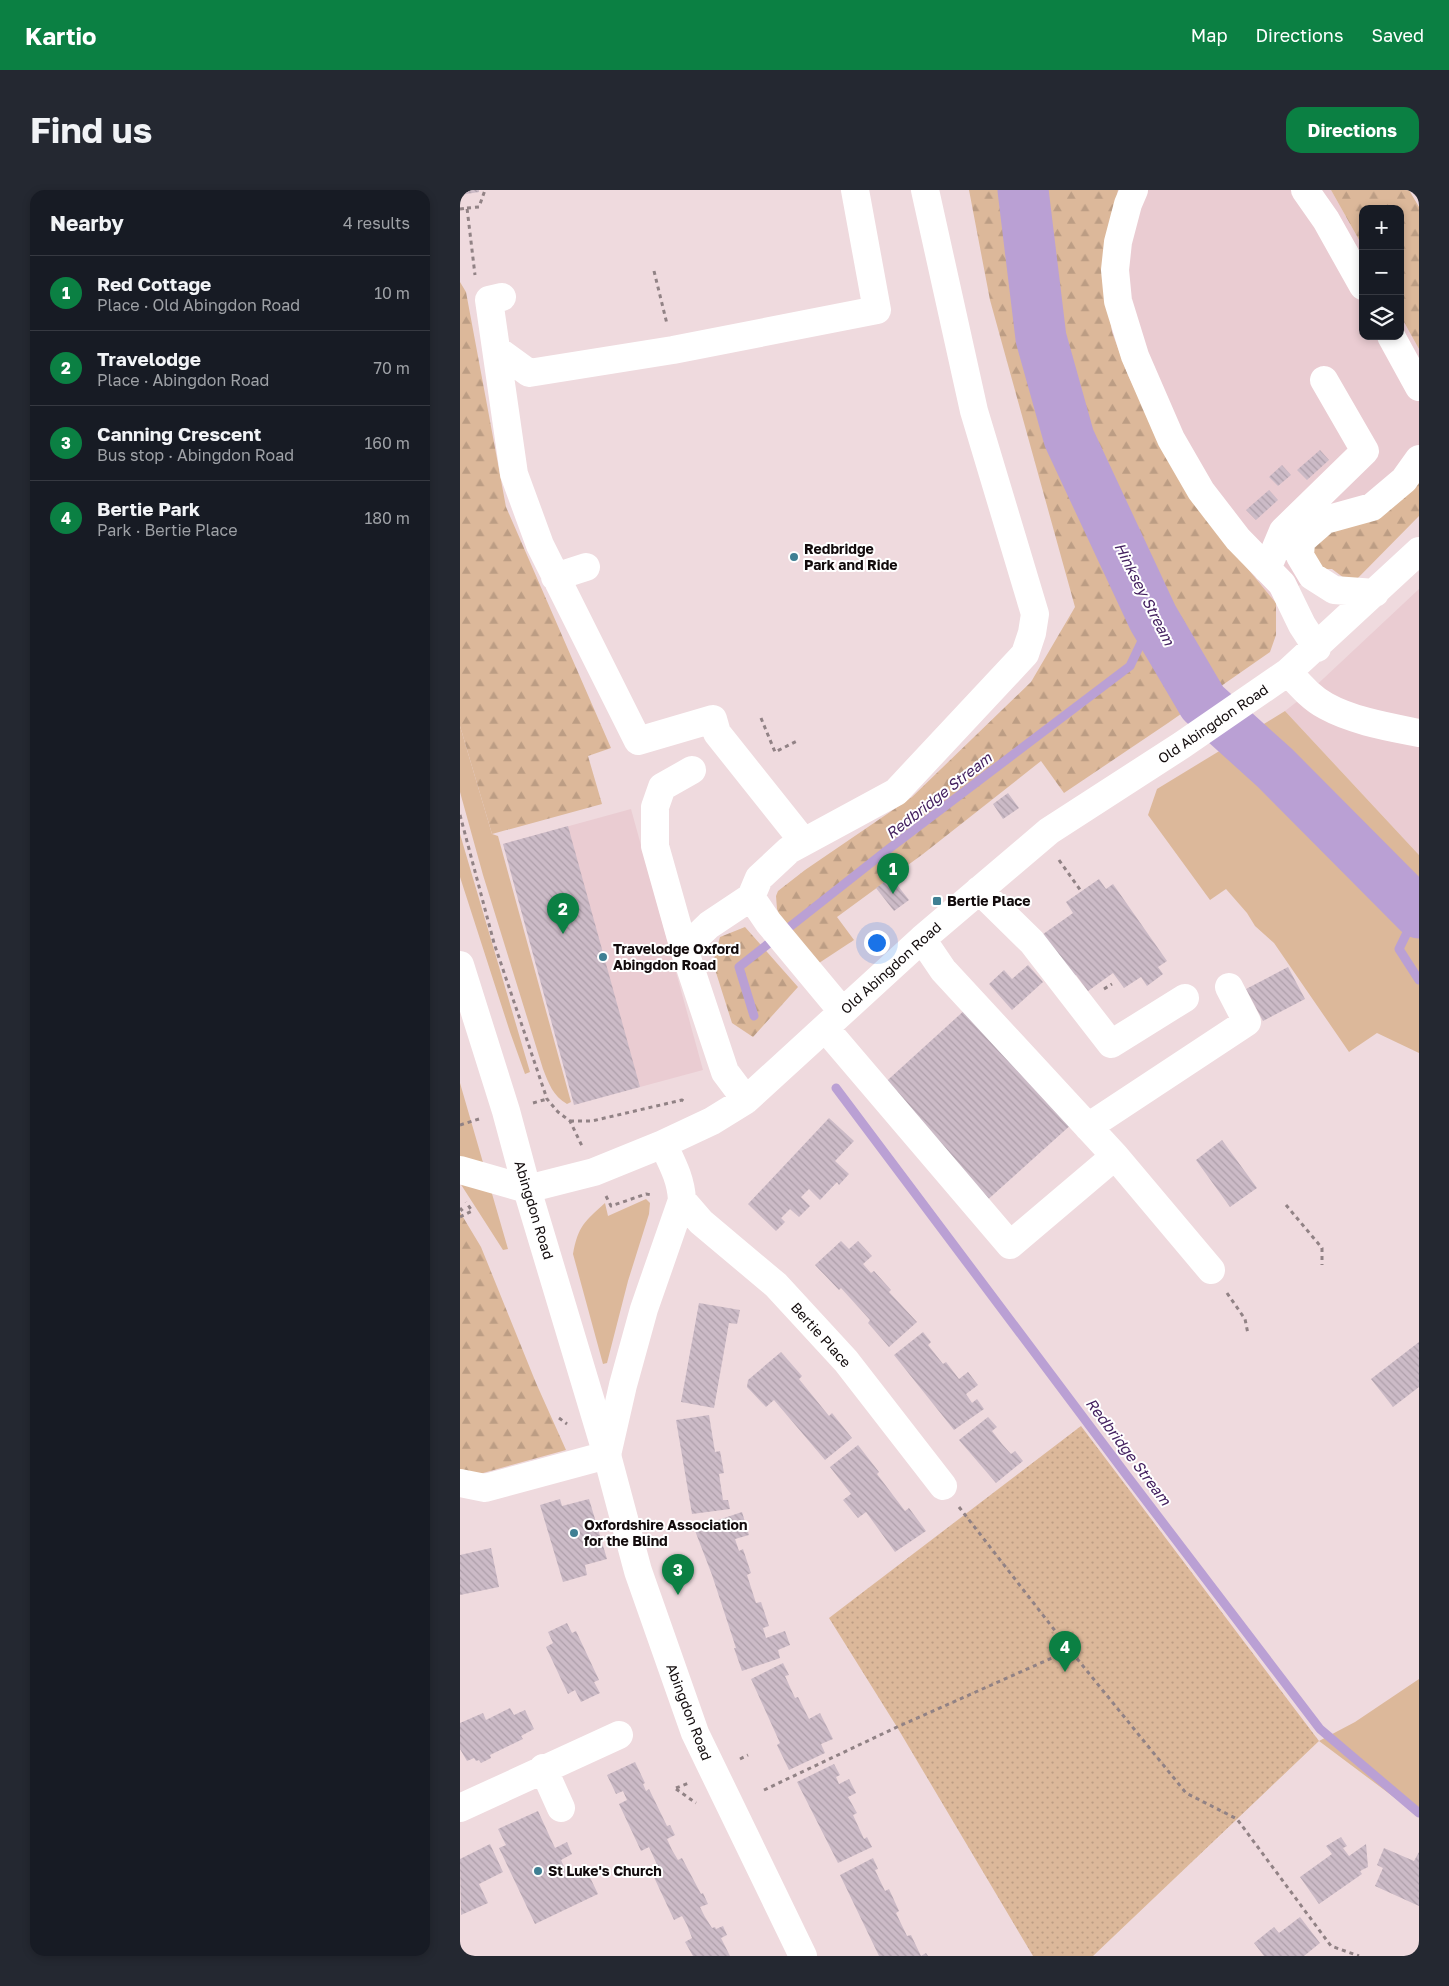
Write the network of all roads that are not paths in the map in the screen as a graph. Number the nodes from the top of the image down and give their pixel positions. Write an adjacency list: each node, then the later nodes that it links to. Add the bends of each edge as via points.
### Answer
1 (855, 190): 8 (street, via 877,310 673,350 529,373)
2 (925, 190): 22 (street, via 974,411 1034,614 1032,633 1025,654 896,792)
3 (1134, 190): 15 (street, via 1118,242 1115,270 1118,302 1135,356 1170,439 1200,491)
4 (1305, 190): 5 (street)
5 (1359, 279)
6 (495, 299): 8 (street)
7 (1393, 340): 10 (street)
8 (496, 349): 16 (street, via 514,474)
9 (1324, 380): 12 (street, via 1365,451)
10 (1419, 387)
11 (1419, 460): 12 (street, via 1404,480 1372,506 1325,520)
12 (1292, 536): 15 (street); 17 (street, via 1312,576 1334,590)
13 (1419, 552): 17 (street, Old Abingdon Road)
14 (586, 567): 16 (street)
15 (1267, 569): 18 (street, via 1282,584)
16 (555, 577): 22 (street, via 638,741 713,719 717,732)
17 (1379, 589): 18 (street, Old Abingdon Road)
18 (1317, 648): 19 (street, Old Abingdon Road)
19 (1278, 680): 20 (street, via 1308,693 1326,706 1372,724); 23 (street, Old Abingdon Road, via 1049,831)
20 (1419, 733)
21 (692, 770): 26 (street, via 662,786 655,808 655,846)
22 (803, 841): 24 (street, via 759,878)
23 (979, 890): 25 (street, Old Abingdon Road); 29 (street, via 1032,942 1111,1044)
24 (751, 897): 26 (street, via 709,925); 30 (street, via 812,975)
25 (922, 939): 30 (street, Old Abingdon Road); 32 (street, via 943,970)
26 (684, 949): 31 (street, via 725,1072)
27 (460, 965): 36 (street, Abingdon Road)
28 (1229, 987): 32 (street, via 1247,1022)
29 (1185, 998)
30 (834, 1019): 31 (street, Old Abingdon Road); 34 (street, via 1010,1245)
31 (746, 1100): 33 (street, Old Abingdon Road, via 712,1121)
32 (1088, 1127): 34 (street)
33 (663, 1144): 36 (street, Old Abingdon Road, via 594,1172); 37 (street, Abingdon Road, via 678,1175)
34 (1115, 1156): 38 (street)
35 (460, 1170): 36 (street)
36 (527, 1189): 39 (street, Abingdon Road)
37 (682, 1200): 39 (street, Abingdon Road, via 644,1309); 41 (street, Bertie Place, via 701,1222 776,1285 833,1347)
38 (1211, 1270)
39 (607, 1455): 40 (street, via 485,1488); 46 (street, Abingdon Road, via 638,1571 695,1733)
40 (460, 1482)
41 (944, 1486)
42 (619, 1735): 43 (street)
43 (543, 1768): 44 (street); 45 (street)
44 (460, 1808)
45 (561, 1808)
46 (803, 1956)

